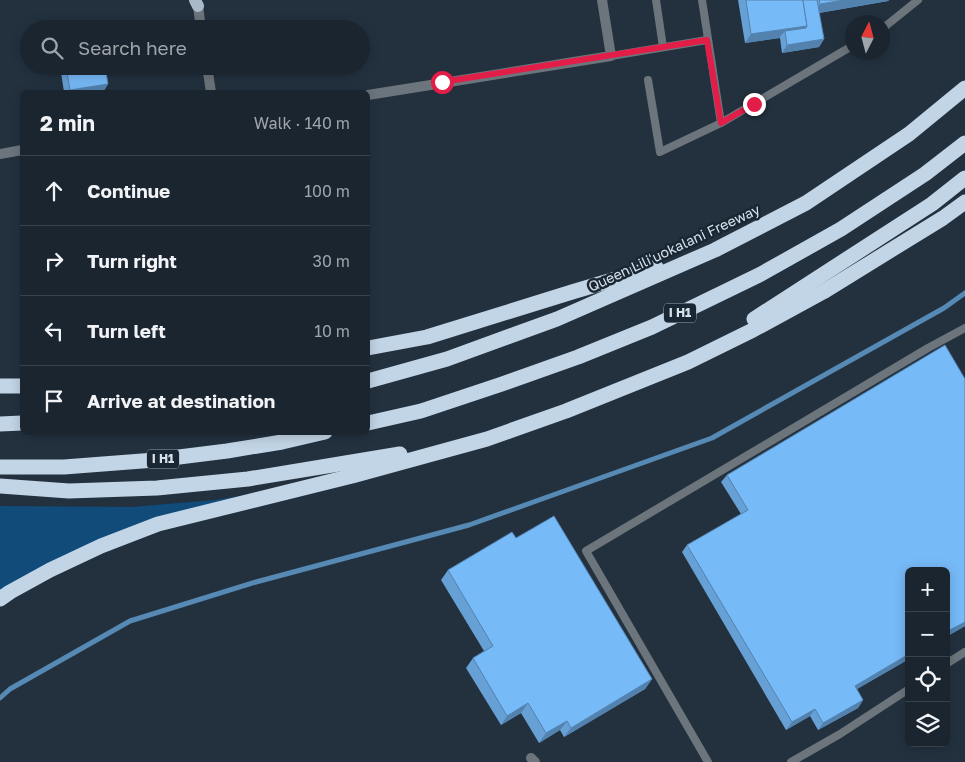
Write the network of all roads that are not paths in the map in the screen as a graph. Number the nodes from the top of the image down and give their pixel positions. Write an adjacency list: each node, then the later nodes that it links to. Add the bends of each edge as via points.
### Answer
1 (602, 0): 11 (street)
2 (656, 0): 9 (lane)
3 (702, 0): 8 (lane)
4 (918, 0): 7 (lane)
5 (197, 2): 6 (street)
6 (200, 20)
7 (890, 23)
8 (707, 40): 9 (lane); 17 (lane)
9 (663, 47): 11 (lane)
10 (845, 50): 17 (lane)
11 (611, 56): 16 (street)
12 (208, 75): 15 (street)
13 (648, 80): 17 (lane, via 660,152)
14 (965, 88): 23 (highway, Queen Liliʻuokalani Freeway, via 909,134 806,203)
15 (211, 90)
16 (370, 94)
17 (721, 123)
18 (965, 143): 31 (highway, I H1, via 925,174 841,229 761,274 652,327 502,384 421,411)
19 (20, 150): 20 (street)
20 (0, 154)
21 (965, 178): 26 (highway, via 932,204)
22 (965, 202): 26 (highway, via 823,292)
23 (715, 250): 25 (highway, via 427,337); 27 (highway, Queen Liliʻuokalani Freeway, via 557,319 447,359)
24 (965, 328): 41 (lane, via 586,551)
25 (370, 348)
26 (688, 362): 34 (highway)
27 (370, 380)
28 (0, 386): 29 (highway)
29 (20, 386)
30 (20, 423): 32 (highway)
31 (370, 423)
32 (0, 424)
33 (311, 435): 35 (highway, I H1, via 273,444 155,460 64,467)
34 (488, 438): 36 (highway, via 248,479 157,488 69,491); 37 (highway, via 158,524 100,546)
35 (0, 467)
36 (0, 486)
37 (0, 599)
38 (965, 652): 39 (lane)
39 (950, 661)
40 (905, 692): 42 (lane)
41 (708, 762)
42 (790, 762)

